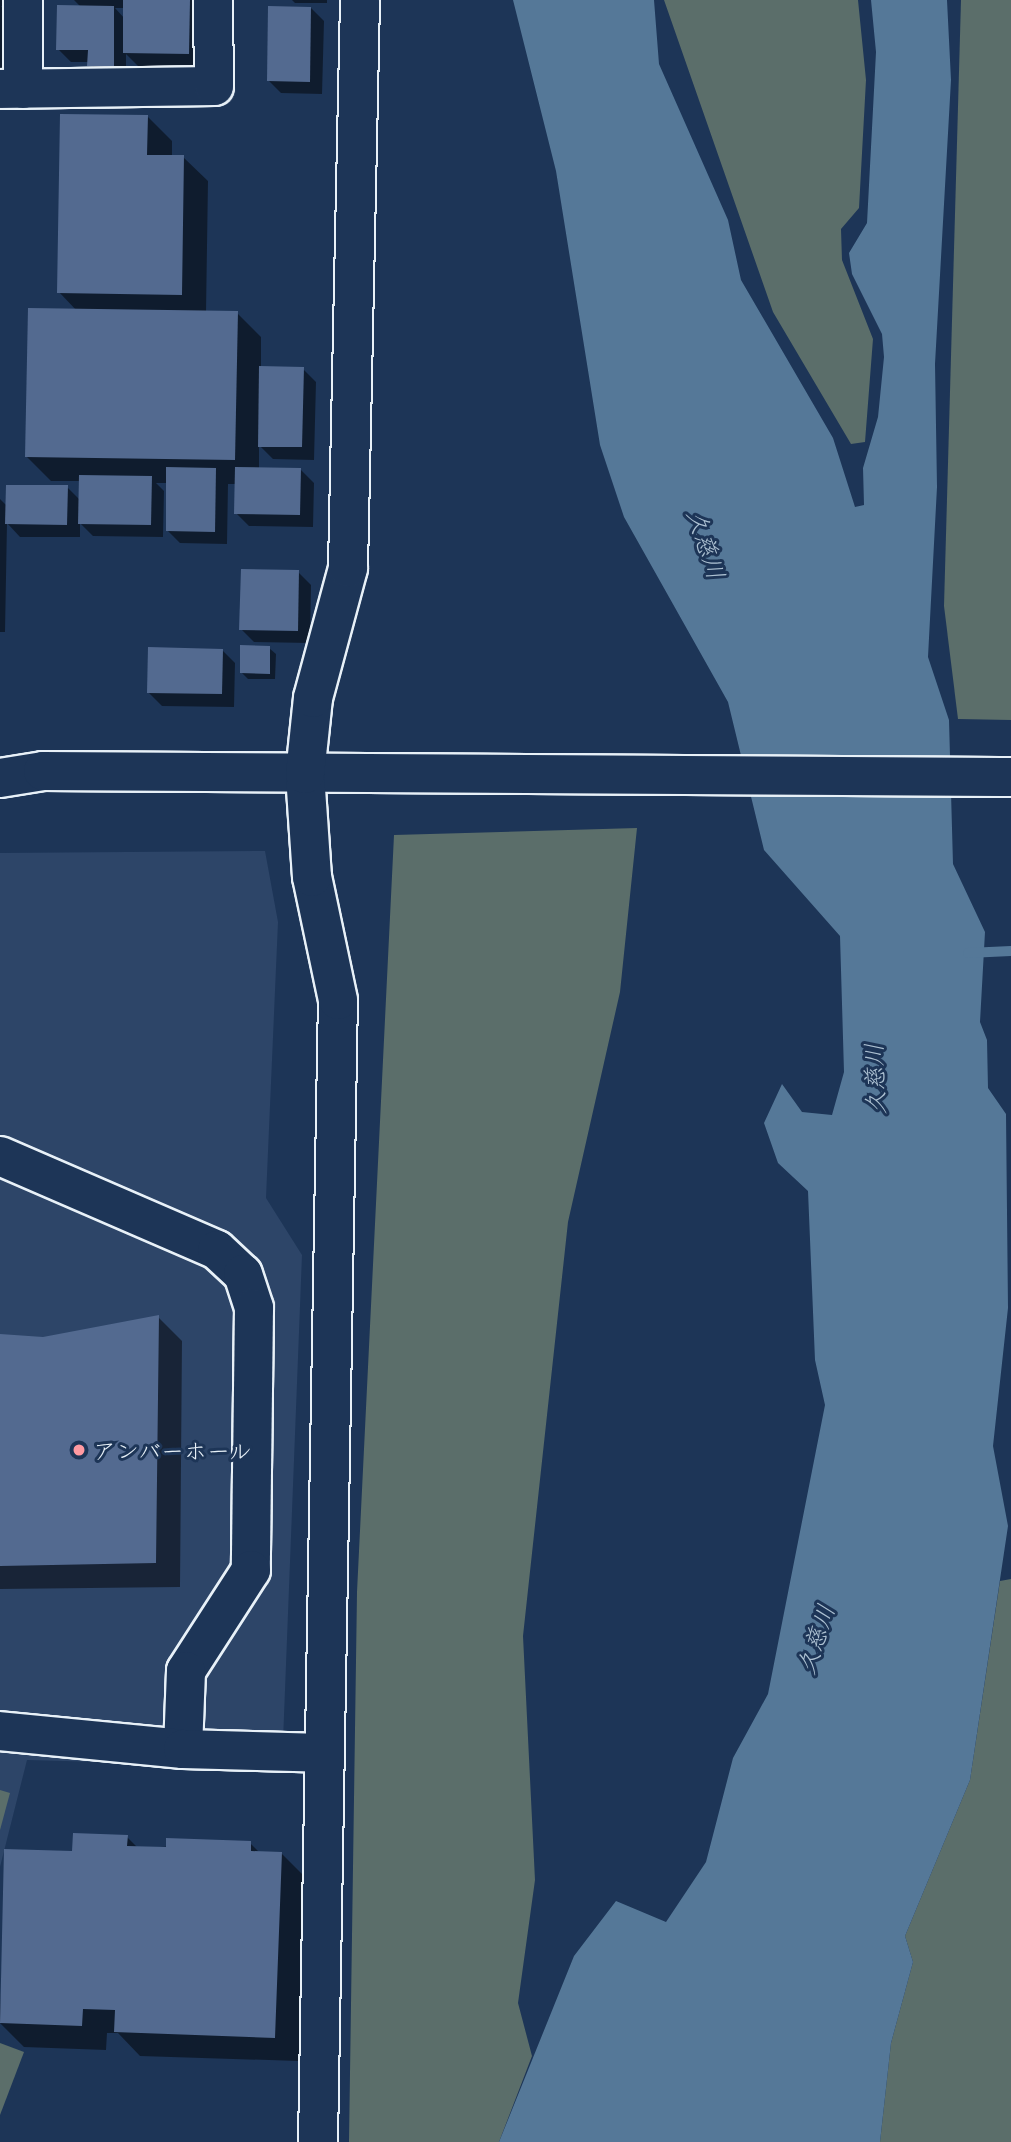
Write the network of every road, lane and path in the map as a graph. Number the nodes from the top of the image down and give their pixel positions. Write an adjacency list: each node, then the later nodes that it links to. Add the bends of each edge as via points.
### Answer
1 (23, 0): 4 (street)
2 (214, 0): 4 (street, via 214,86)
3 (360, 0): 5 (street, via 348,568 313,698)
4 (12, 89)
5 (305, 774): 6 (street); 7 (street, via 43,771); 11 (street, via 312,877 338,1000)
6 (1011, 777)
7 (0, 778)
8 (0, 1156): 10 (street, via 216,1250 243,1274 254,1308 251,1570 186,1671)
9 (0, 1731): 10 (street)
10 (183, 1749): 11 (street)
11 (322, 1753): 12 (street)
12 (318, 2142)

